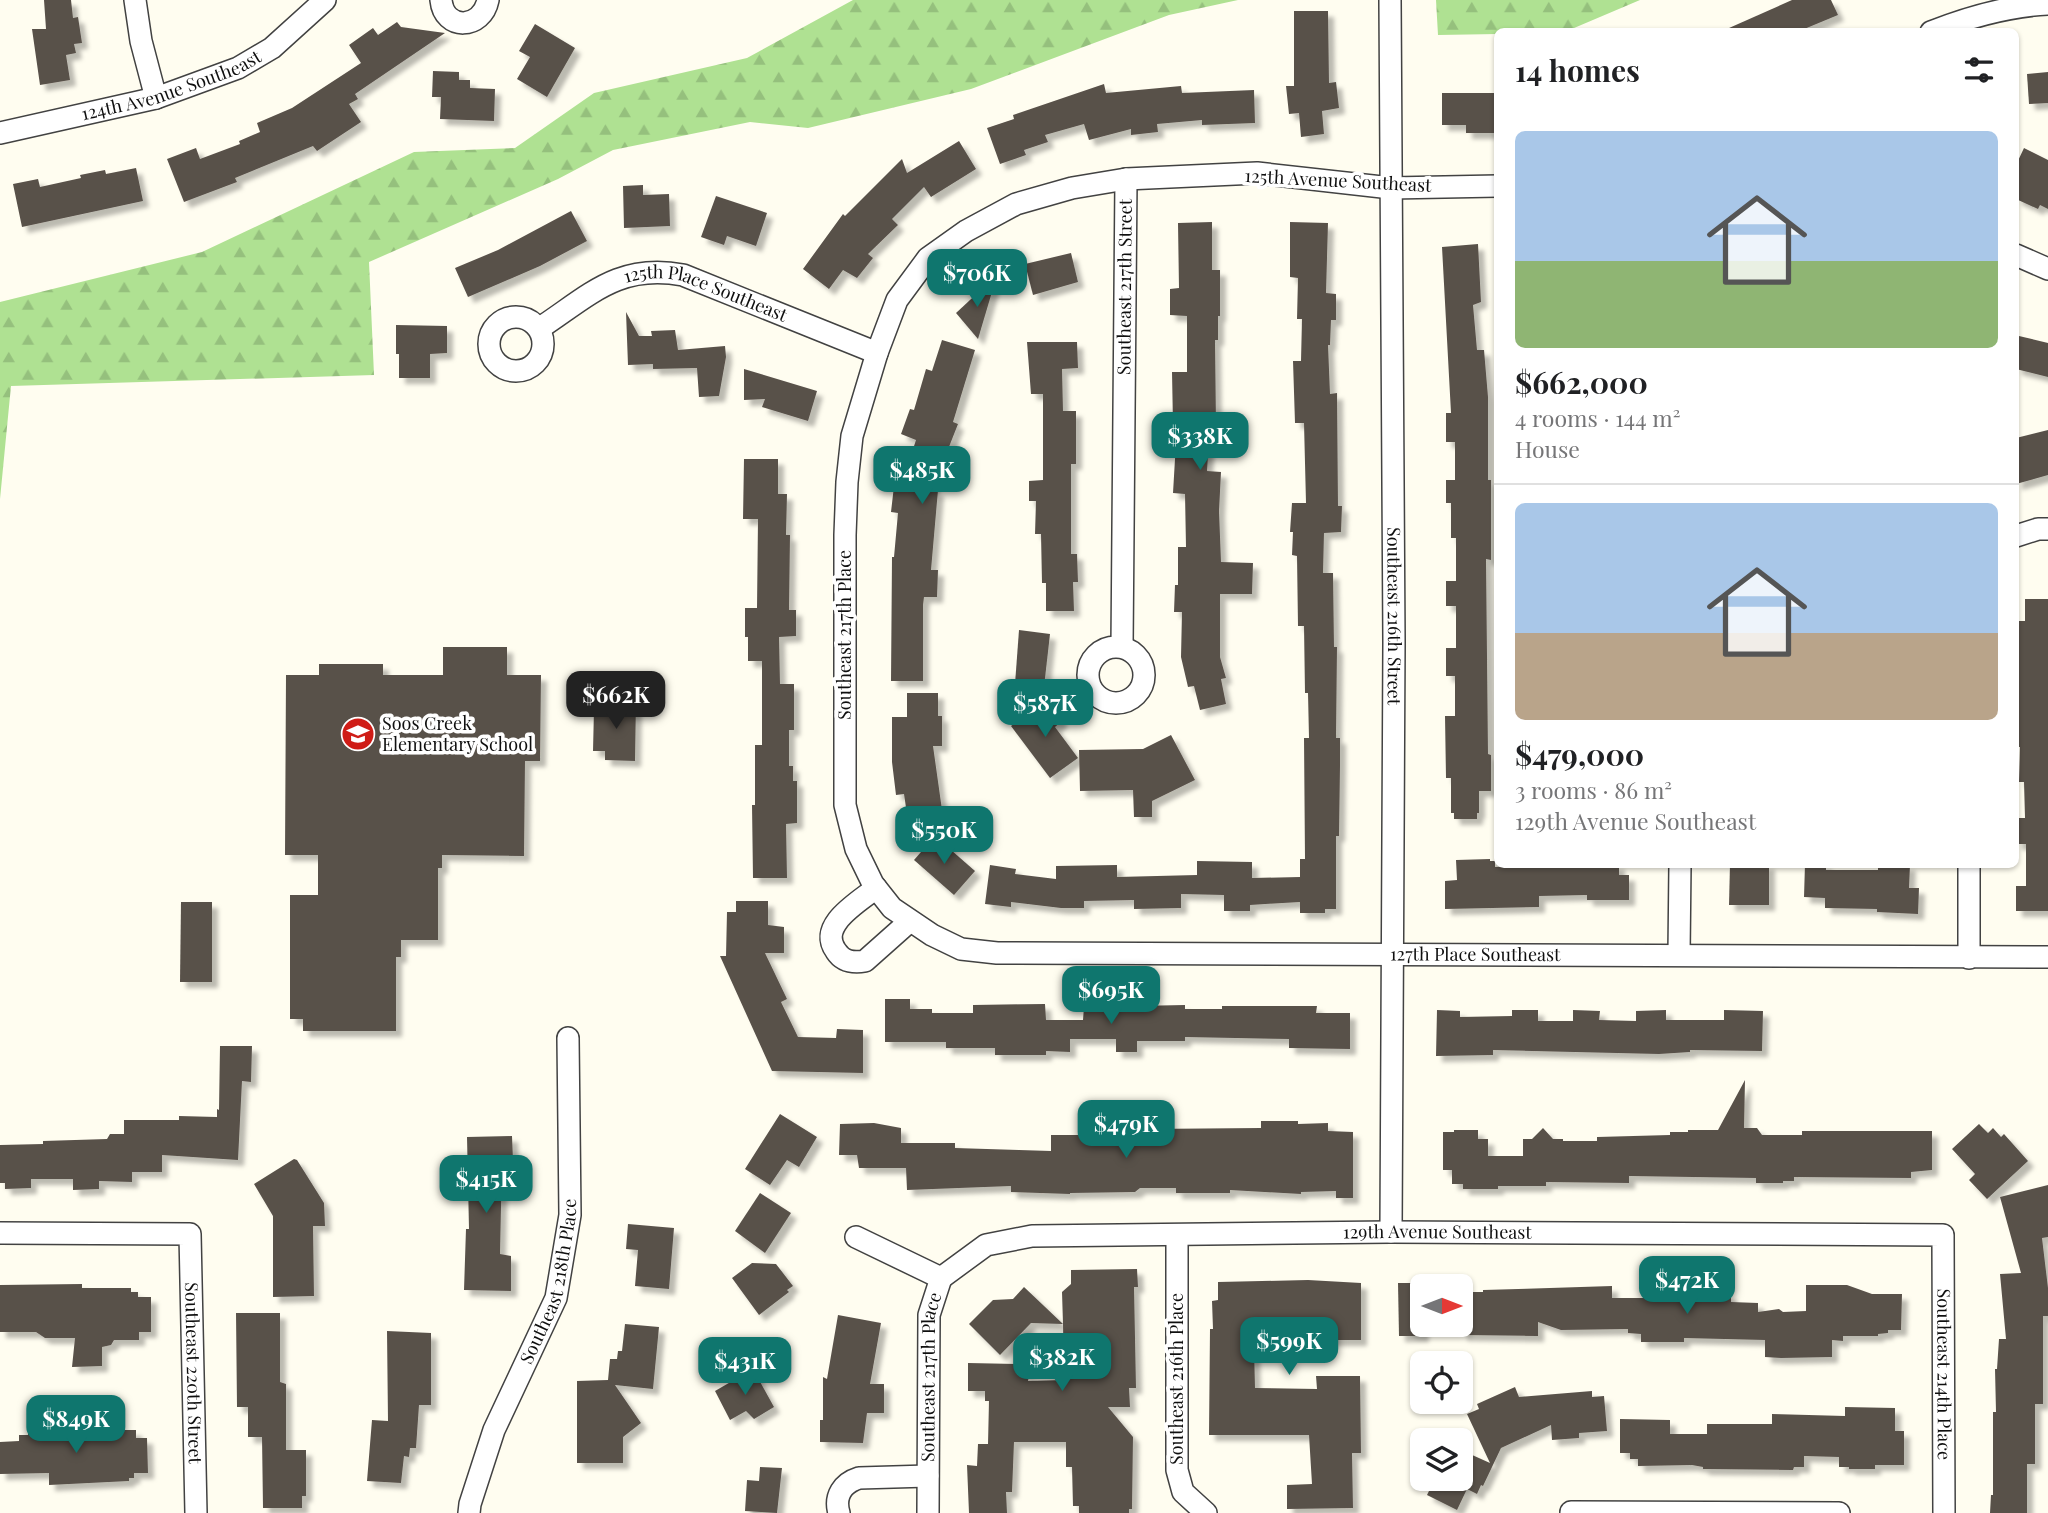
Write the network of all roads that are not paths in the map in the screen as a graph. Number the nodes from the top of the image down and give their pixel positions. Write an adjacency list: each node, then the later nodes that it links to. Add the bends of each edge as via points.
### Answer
1 (135, 0): 8 (street)
2 (325, 0): 8 (street, 124th Avenue Southeast, via 272,48 249,62)
3 (441, 0): 4 (street, via 446,15 462,23 480,18)
4 (488, 0)
5 (1390, 0): 12 (street, Southeast 216th Street)
6 (2048, 4): 7 (street, via 1969,17)
7 (1941, 28)
8 (156, 98): 9 (street, 124th Avenue Southeast)
9 (0, 133)
10 (1126, 179): 12 (street, 125th Avenue Southeast, via 1257,173); 16 (street, 125th Avenue Southeast, via 1016,204 937,251 897,300); 19 (street, Southeast 217th Street)
11 (1494, 186): 12 (street, 125th Avenue Southeast)
12 (1391, 188): 25 (street, Southeast 216th Street)
13 (2019, 256): 14 (street)
14 (2048, 269)
15 (540, 328): 16 (street, 125th Place Southeast, via 623,276 662,271 683,275)
16 (877, 353): 22 (street, Southeast 217th Place, via 852,436 845,535 845,804 856,849)
17 (2048, 529): 18 (street)
18 (2019, 535)
19 (1122, 647)
20 (1680, 868): 26 (street)
21 (1969, 868): 28 (street)
22 (876, 888): 23 (street, Southeast 217th Place); 24 (street, via 838,919 831,937 838,955 846,961 865,961)
23 (891, 908): 24 (street, 127th Place Southeast)
24 (910, 921): 25 (street, 127th Place Southeast, via 961,949 997,953)
25 (1392, 954): 26 (street, 127th Place Southeast); 30 (street, Southeast 216th Street)
26 (1679, 954): 28 (street, 127th Place Southeast)
27 (2048, 957): 28 (street, 127th Place Southeast)
28 (1969, 958)
29 (568, 1038): 39 (street, Southeast 218th Place, via 570,1215 556,1298 494,1430)
30 (1391, 1232): 32 (street, 129th Avenue Southeast); 33 (street, 129th Avenue Southeast)
31 (0, 1233): 38 (street, Southeast 220th Street, via 190,1234)
32 (1177, 1235): 35 (street, 129th Avenue Southeast, via 1032,1236 986,1245); 42 (street, Southeast 216th Place, via 1177,1470 1183,1492)
33 (1943, 1235): 44 (street, Southeast 214th Place)
34 (856, 1237): 35 (street)
35 (941, 1278): 36 (street, Southeast 217th Place, via 929,1315)
36 (928, 1476): 40 (street, Southeast 217th Place, via 849,1481 841,1490); 41 (street, Southeast 217th Place)
37 (1571, 1512): 43 (street)
38 (196, 1513)
39 (470, 1513)
40 (839, 1513)
41 (928, 1513)
42 (1206, 1513)
43 (1839, 1513)
44 (1944, 1513)

